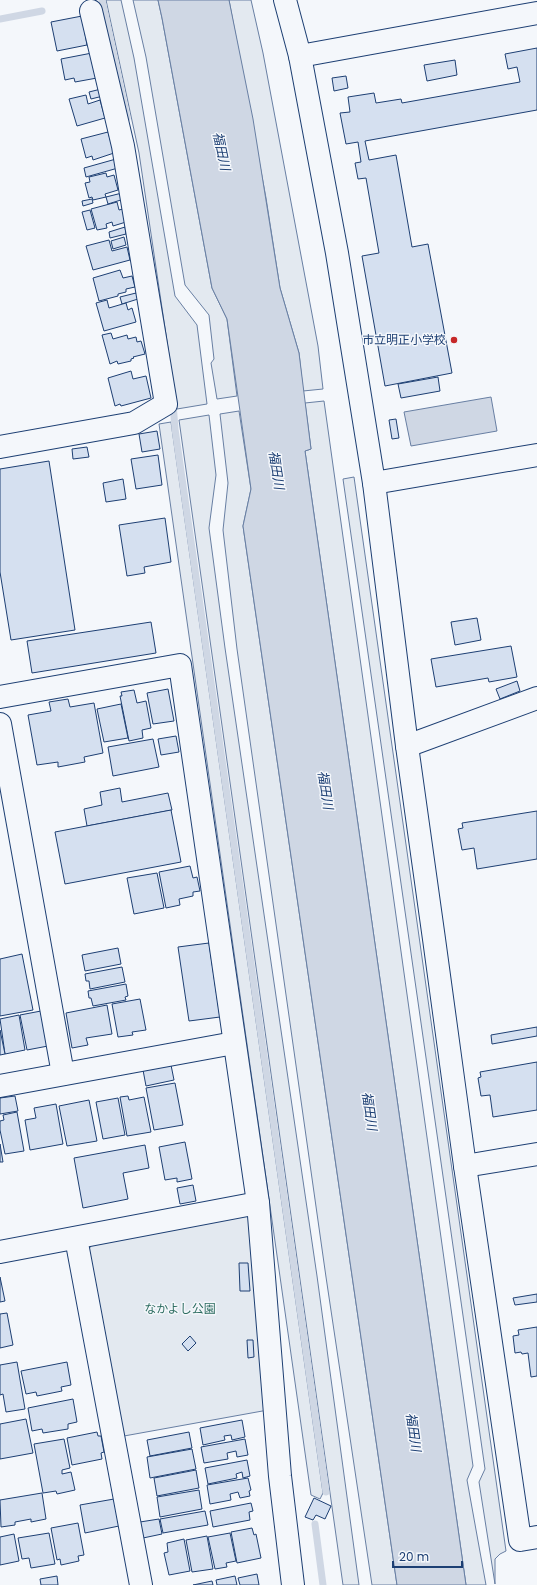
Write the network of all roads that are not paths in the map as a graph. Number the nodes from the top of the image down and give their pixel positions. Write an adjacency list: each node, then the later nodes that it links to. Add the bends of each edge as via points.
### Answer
1 (285, 0): 4 (street)
2 (91, 11): 5 (street, via 123,146 166,404 134,423)
3 (537, 13): 4 (street)
4 (300, 56): 7 (street, via 337,253)
5 (0, 447)
6 (537, 455): 7 (street)
7 (374, 483): 11 (street)
8 (0, 697): 12 (street, via 180,665)
9 (537, 698): 11 (street)
10 (0, 724): 13 (street)
11 (407, 746): 16 (street)
12 (234, 1043): 13 (street); 17 (street)
13 (63, 1074): 14 (street)
14 (0, 1086)
15 (537, 1154): 16 (street)
16 (465, 1166): 20 (street, via 520,1540)
17 (258, 1203): 18 (street); 22 (street, via 280,1476)
18 (76, 1238): 19 (street); 21 (street)
19 (0, 1252)
20 (537, 1537)
21 (141, 1585)
22 (293, 1585)

